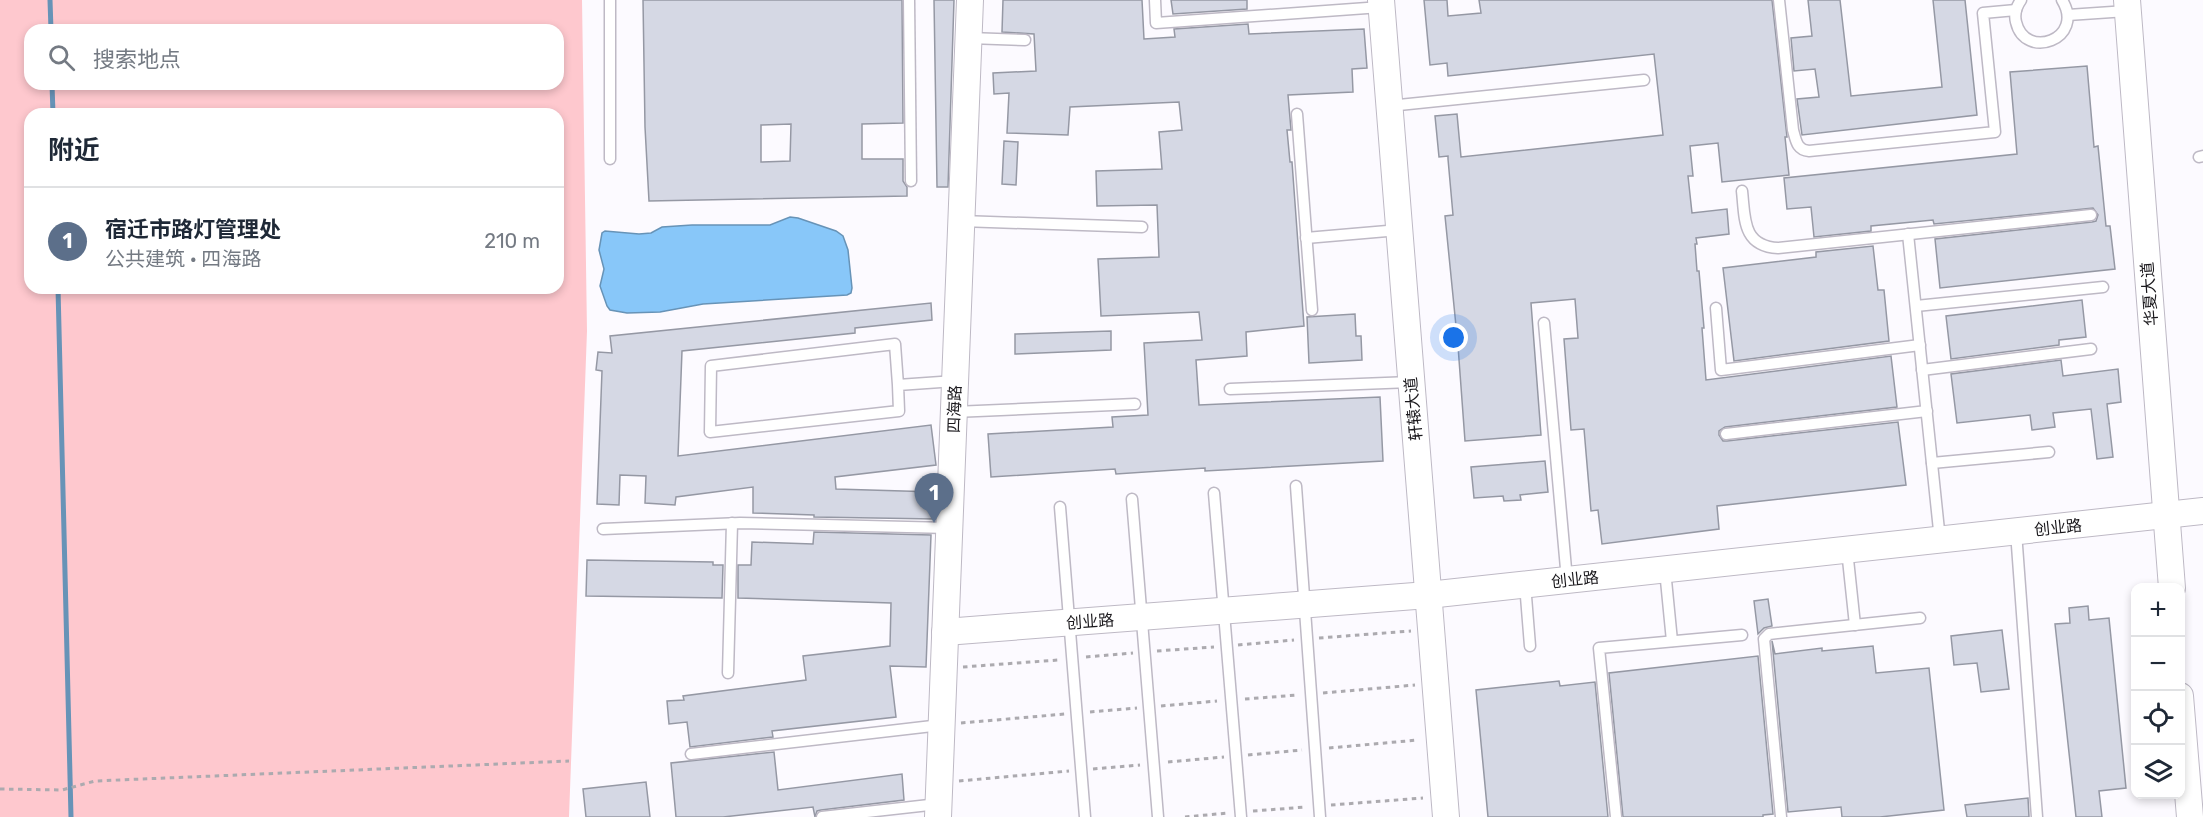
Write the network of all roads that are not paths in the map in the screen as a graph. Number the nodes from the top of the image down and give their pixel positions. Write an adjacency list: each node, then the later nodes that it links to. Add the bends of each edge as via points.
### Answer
1 (610, 0): 16 (lane)
2 (909, 0): 17 (lane)
3 (970, 0): 11 (street, 四海路)
4 (1155, 0): 7 (lane, via 1156,23)
5 (1779, 0): 8 (lane, via 1793,130 1798,147 1809,151 1995,132 1983,13)
6 (2062, 0): 10 (lane)
7 (1381, 4): 14 (street, 轩辕大道)
8 (2018, 5): 10 (lane, via 2015,18 2022,35 2039,43 2063,32)
9 (2127, 5): 10 (lane); 48 (street, 华夏大道)
10 (2068, 15)
11 (968, 38): 12 (lane); 20 (street, 四海路)
12 (1025, 40)
13 (1644, 80): 14 (lane)
14 (1389, 106): 22 (street, 轩辕大道)
15 (1297, 114): 24 (lane)
16 (610, 159)
17 (911, 181)
18 (1742, 191): 23 (lane, via 1747,232 1767,248)
19 (2091, 215): 23 (lane)
20 (961, 221): 21 (lane); 33 (street, 四海路)
21 (1142, 227)
22 (1399, 230): 24 (lane); 34 (street, 轩辕大道)
23 (1908, 234): 26 (lane)
24 (1306, 238): 28 (lane)
25 (2103, 287): 26 (lane)
26 (1916, 306): 30 (lane)
27 (1716, 308): 30 (lane, via 1721,370)
28 (1312, 310)
29 (1544, 323): 56 (lane)
30 (1920, 345): 32 (lane)
31 (2091, 349): 32 (lane)
32 (1922, 370): 38 (lane)
33 (955, 381): 35 (lane); 39 (street, 四海路)
34 (1411, 382): 36 (lane); 59 (street, 轩辕大道)
35 (898, 385): 35 (lane, via 899,411 710,432 711,366 894,344)
36 (1230, 389)
37 (1135, 404): 39 (lane)
38 (1927, 411): 40 (lane); 42 (lane)
39 (954, 412): 50 (street, 四海路)
40 (1726, 434)
41 (2049, 452): 42 (lane)
42 (1932, 463): 53 (lane)
43 (1296, 486): 60 (lane)
44 (1214, 493): 61 (lane)
45 (1132, 499): 62 (lane)
46 (1060, 507): 64 (lane)
47 (2203, 511): 48 (street, 创业路)
48 (2166, 515): 52 (street, 创业路); 57 (street, 华夏大道)
49 (732, 524): 50 (lane); 51 (lane); 70 (lane)
50 (949, 528): 66 (street, 四海路)
51 (603, 530)
52 (2016, 531): 53 (street, 创业路); 83 (lane)
53 (1940, 540): 54 (street, 创业路)
54 (1847, 549): 55 (street, 创业路); 65 (lane)
55 (1665, 569): 56 (street, 创业路); 68 (lane)
56 (1567, 580): 58 (street, 创业路)
57 (2172, 583)
58 (1525, 584): 59 (street, 创业路); 69 (lane)
59 (1428, 595): 60 (street, 创业路); 80 (street, 轩辕大道)
60 (1304, 604): 61 (street, 创业路); 79 (lane)
61 (1224, 610): 62 (street, 创业路); 78 (lane)
62 (1142, 617): 64 (street, 创业路); 77 (lane)
63 (1920, 618): 65 (lane)
64 (1069, 622): 66 (street, 创业路); 76 (lane)
65 (1855, 625): 82 (lane, via 1769,634 1764,639)
66 (945, 632): 71 (street, 四海路)
67 (1743, 635): 68 (lane)
68 (1672, 641): 81 (lane, via 1599,648)
69 (1530, 646)
70 (728, 672)
71 (941, 724): 73 (lane); 74 (street, 四海路)
72 (2185, 745): 84 (street)
73 (691, 754)
74 (938, 801): 75 (lane)
75 (822, 817)
76 (1085, 817)
77 (1158, 817)
78 (1241, 817)
79 (1320, 817)
80 (1446, 817)
81 (1616, 817)
82 (1781, 817)
83 (2037, 817)
84 (2190, 817)

